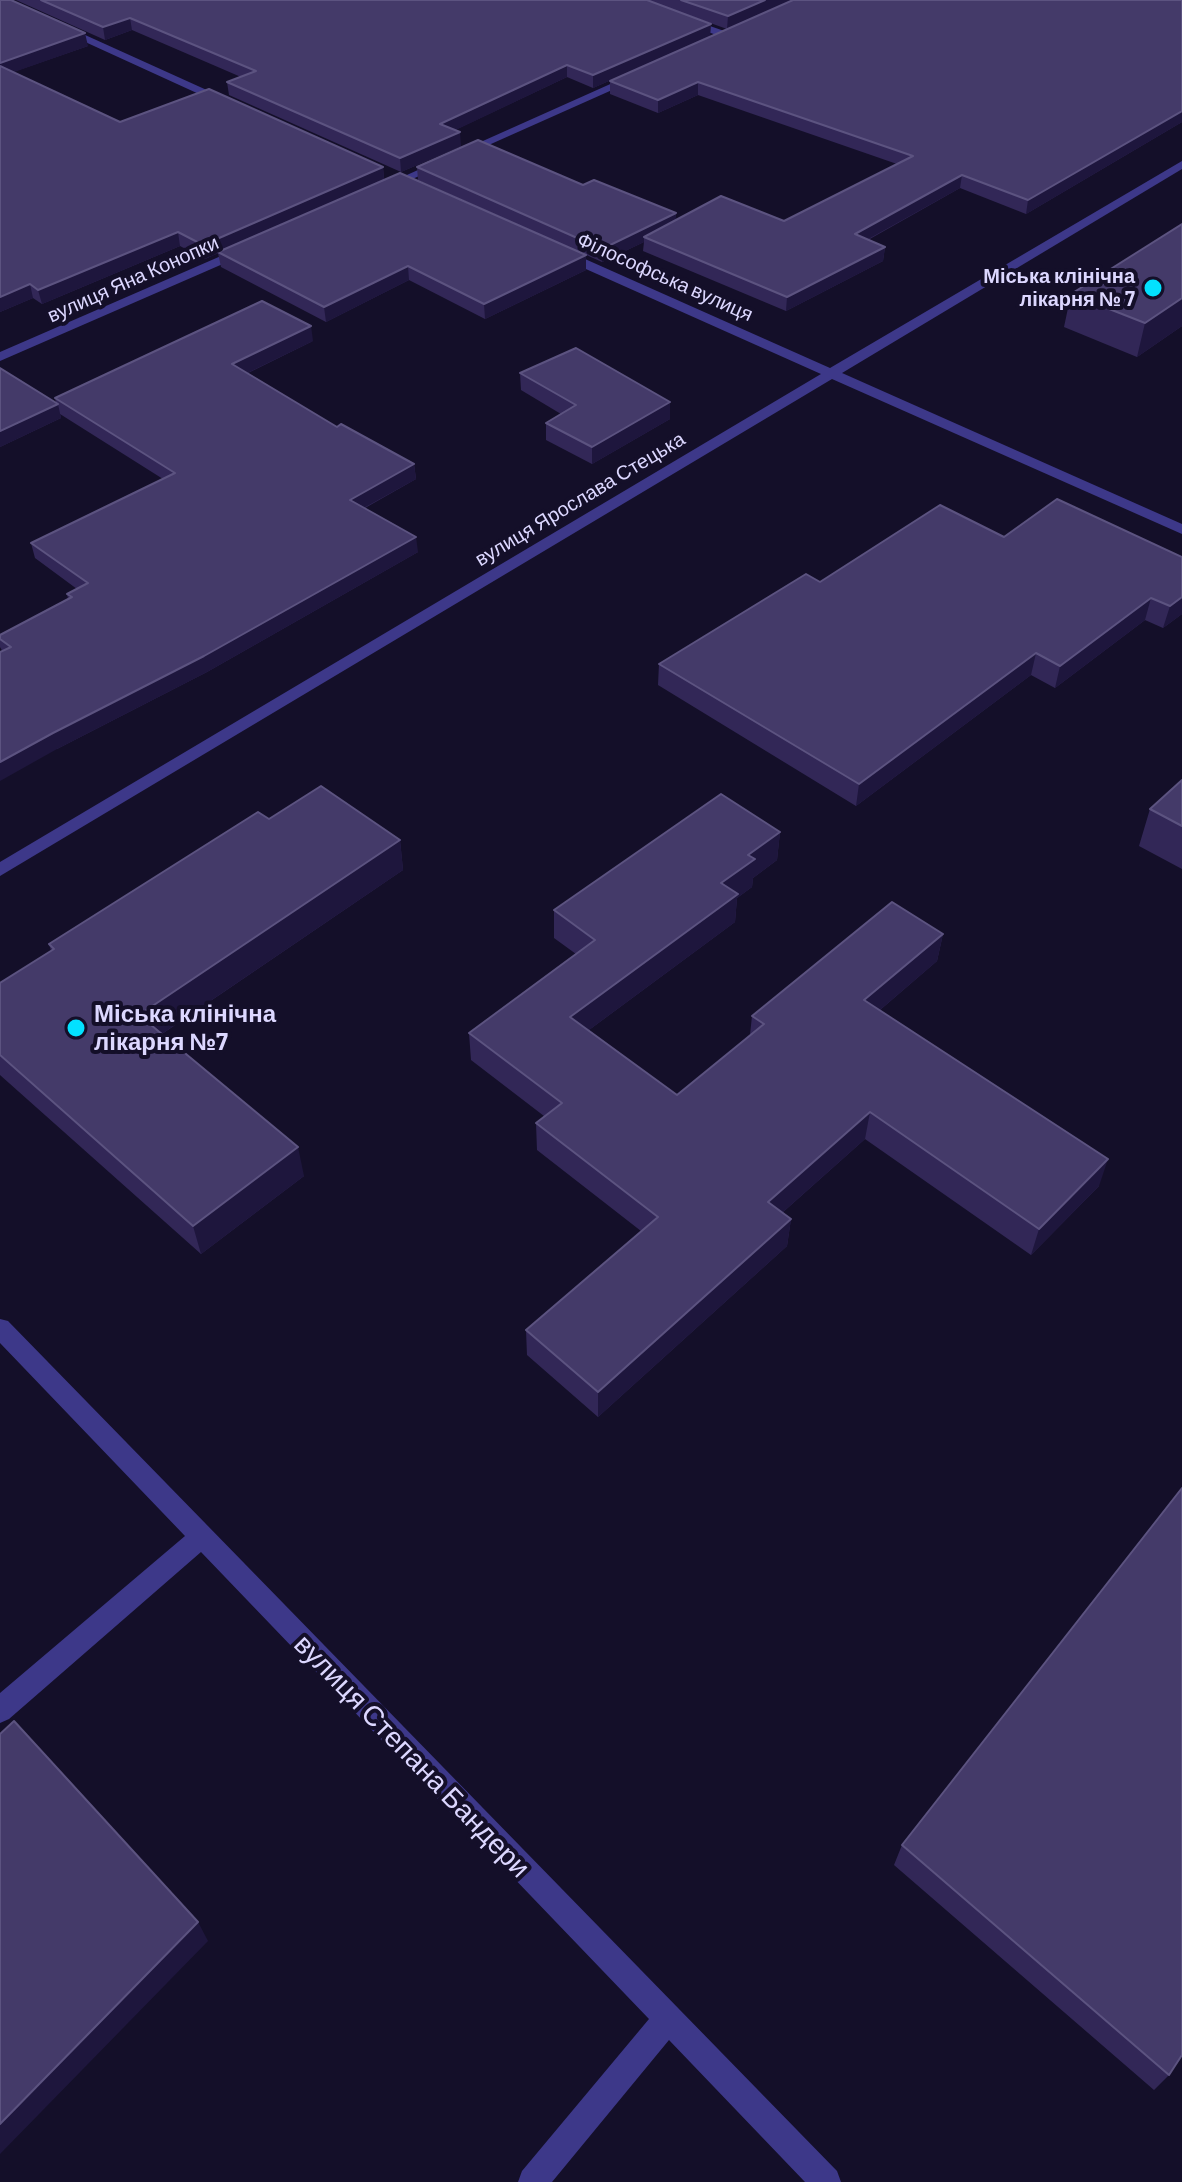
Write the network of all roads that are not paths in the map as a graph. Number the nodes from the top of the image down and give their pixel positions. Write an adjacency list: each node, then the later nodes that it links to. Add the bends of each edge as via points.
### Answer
1 (669, 15): 4 (street)
2 (44, 19): 7 (street)
3 (739, 29): 4 (street)
4 (726, 35): 5 (street)
5 (711, 42)
6 (655, 67): 10 (street)
7 (243, 110)
8 (1182, 164): 16 (street, вулиця Ярослава Стецька)
9 (385, 175): 10 (street)
10 (399, 181): 11 (street); 12 (street)
11 (413, 188)
12 (370, 194)
13 (257, 244): 15 (street, вулиця Яна Конопки)
14 (543, 245): 16 (street, Філософська вулиця)
15 (0, 357)
16 (830, 373): 17 (street, Філософська вулиця); 18 (street, вулиця Ярослава Стецька)
17 (1182, 530)
18 (0, 870)
19 (0, 1328): 20 (street, вулиця Степана Бандери)
20 (201, 1537): 21 (street); 22 (street, вулиця Степана Бандери)
21 (0, 1710)
22 (667, 2020): 23 (street); 24 (street, вулиця Степана Бандери)
23 (533, 2182)
24 (826, 2182)

